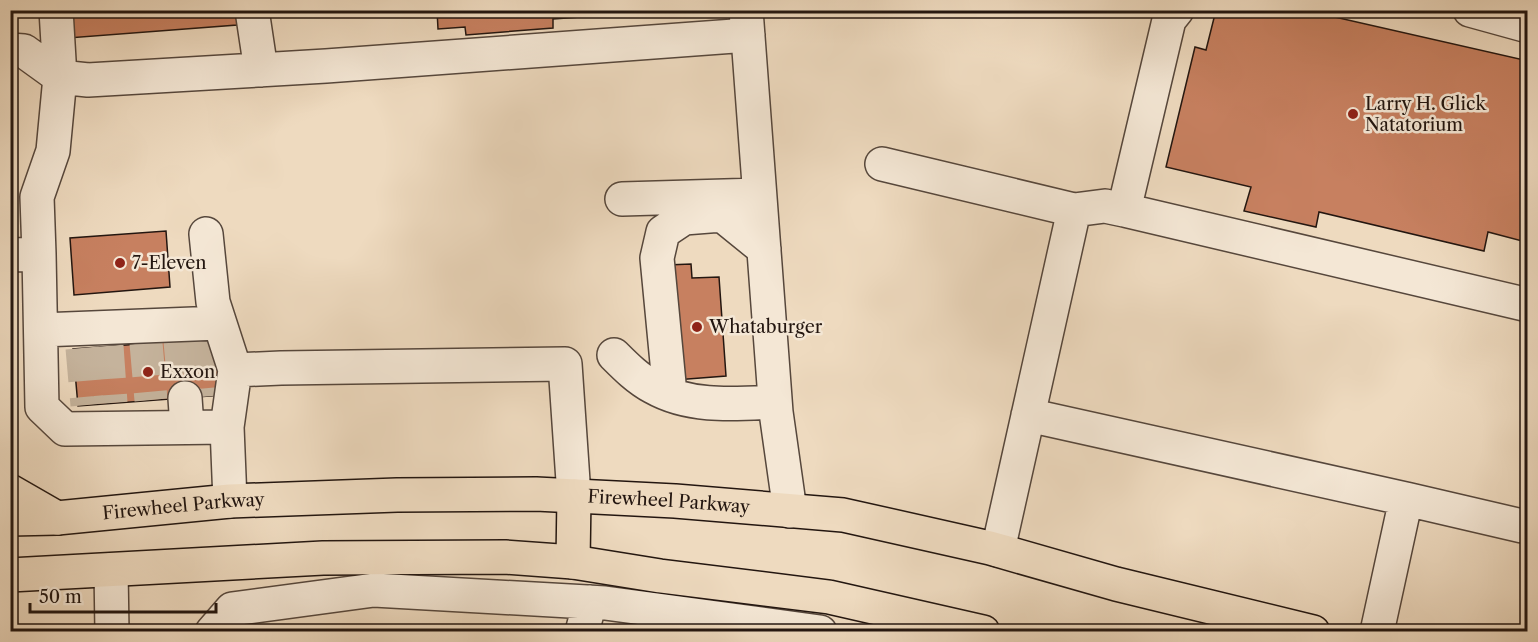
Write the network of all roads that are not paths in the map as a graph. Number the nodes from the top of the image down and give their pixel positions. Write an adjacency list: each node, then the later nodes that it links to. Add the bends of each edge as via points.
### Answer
1 (56, 10): 9 (lane)
2 (252, 10): 8 (lane)
3 (1177, 10): 14 (lane, via 1169,20)
4 (1470, 10): 6 (lane)
5 (747, 23): 8 (lane); 11 (lane)
6 (1527, 26)
7 (10, 50): 9 (lane, via 24,51)
8 (261, 70): 9 (lane, via 88,80)
9 (60, 77): 17 (lane, via 53,151 37,197)
10 (882, 164): 13 (lane)
11 (759, 195): 12 (lane); 16 (lane)
12 (622, 199)
13 (1074, 210): 14 (lane, via 1105,206); 26 (lane)
14 (1124, 210): 18 (lane)
15 (207, 234): 20 (lane, via 213,302)
16 (764, 249): 23 (lane, via 722,215 684,218 663,232 657,258); 24 (lane)
17 (25, 255): 19 (lane)
18 (1527, 305)
19 (41, 330): 20 (lane, via 94,338); 25 (lane, via 42,407 65,429 100,416)
20 (198, 330): 22 (lane)
21 (614, 355): 23 (lane, via 653,388)
22 (235, 370): 25 (lane); 28 (lane, via 565,364)
23 (669, 394): 24 (lane, via 689,401 726,405)
24 (775, 402): 31 (lane)
25 (205, 415): 30 (lane)
26 (1028, 415): 29 (lane); 35 (lane)
27 (10, 491): 32 (main road)
28 (574, 496): 30 (main road, Firewheel Parkway, via 397,495); 31 (main road, Firewheel Parkway); 36 (main road)
29 (1406, 499): 34 (lane); 45 (lane)
30 (230, 501): 32 (main road, Firewheel Parkway)
31 (790, 511): 35 (main road, Firewheel Parkway, via 843,515)
32 (57, 518): 33 (main road, Firewheel Parkway)
33 (10, 519)
34 (1527, 524)
35 (998, 550): 44 (main road, Firewheel Parkway, via 1116,584)
36 (573, 562): 37 (main road, via 505,557 322,558); 43 (main road, via 829,597)
37 (111, 570): 38 (main road); 40 (lane)
38 (10, 575)
39 (586, 617): 41 (lane, via 374,590 232,609); 42 (lane)
40 (112, 632)
41 (212, 632)
42 (820, 632)
43 (983, 632)
44 (1313, 632)
45 (1377, 632)

